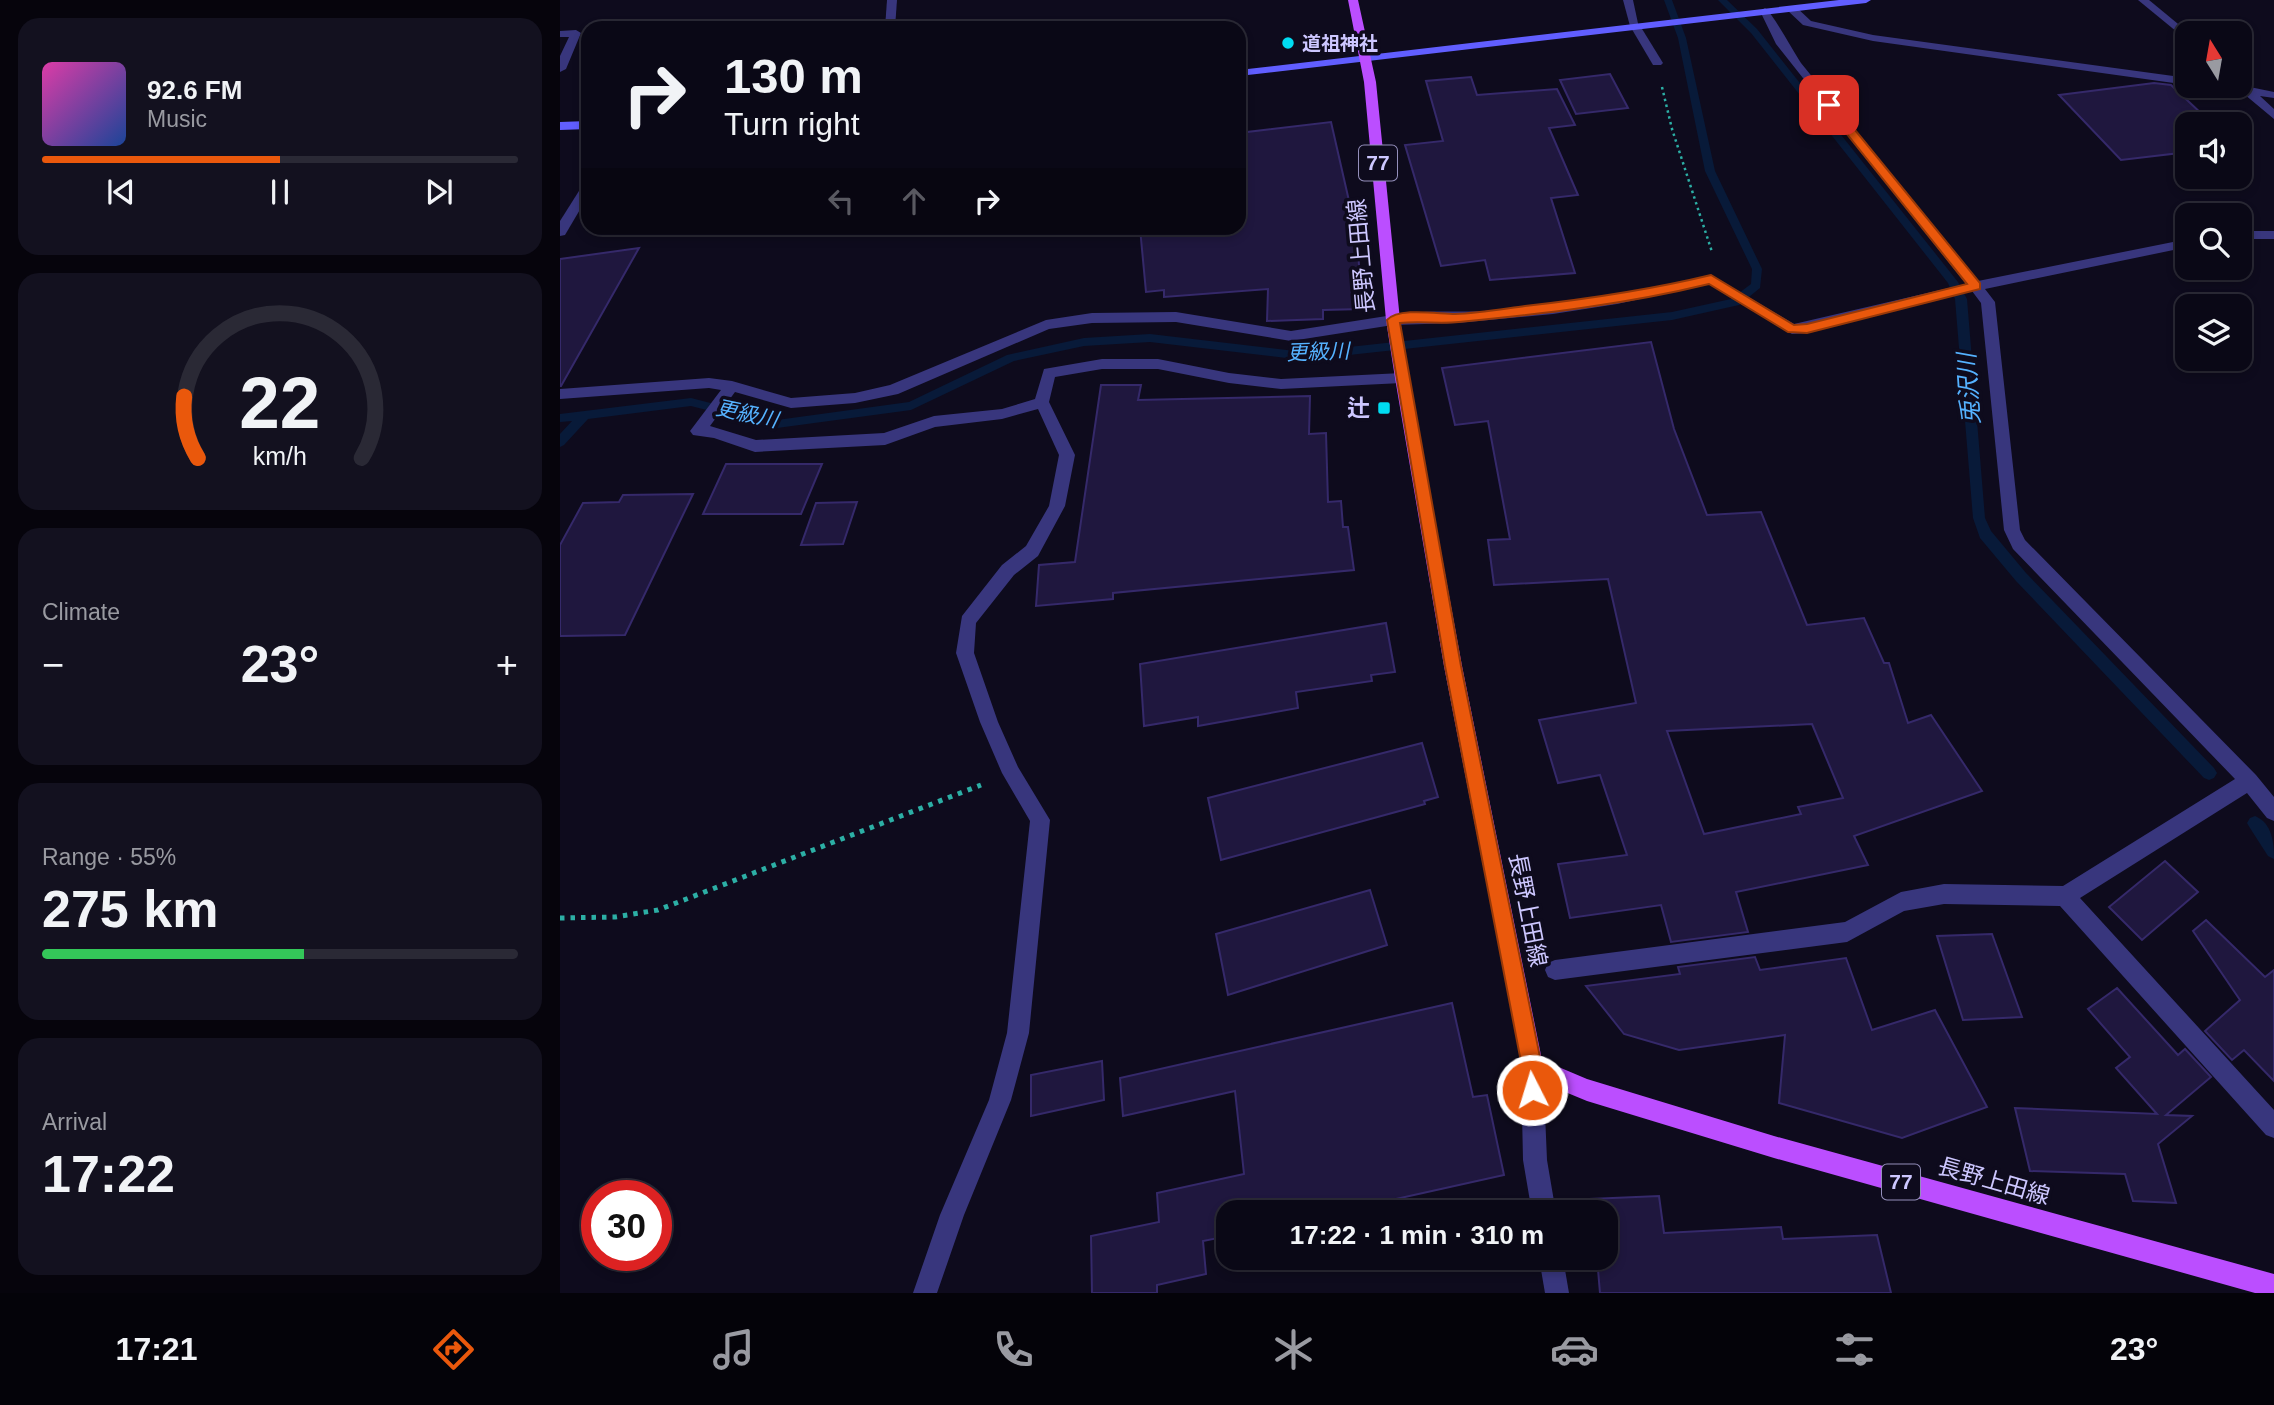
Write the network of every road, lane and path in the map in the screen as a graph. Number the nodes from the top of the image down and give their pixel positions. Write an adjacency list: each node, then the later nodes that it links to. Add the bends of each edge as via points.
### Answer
1 (892, 0): 9 (street)
2 (1353, 0): 13 (main road, 長野上田線 / 77)
3 (1628, 0): 10 (street)
4 (1866, 0): 6 (main road)
5 (2143, 0): 11 (street)
6 (1834, 2): 7 (main road)
7 (1791, 8): 8 (main road); 17 (street, via 1807,23 1872,38)
8 (1760, 12): 10 (main road); 30 (street)
9 (890, 21)
10 (1635, 26): 13 (main road); 14 (street)
11 (2175, 27)
12 (560, 34): 15 (street, via 576,33)
13 (1366, 58): 16 (main road); 31 (main road, 長野上田線 / 77)
14 (1657, 63): 29 (path, via 1675,140 1707,228)
15 (560, 69)
16 (1246, 72)
17 (2175, 80)
18 (2252, 89): 20 (street)
19 (2252, 95): 21 (street)
20 (2274, 95)
21 (2274, 115)
22 (581, 125): 23 (main road)
23 (560, 126)
24 (581, 198): 25 (street)
25 (560, 232)
26 (2274, 234): 27 (street)
27 (2252, 235)
28 (2175, 246): 30 (street)
29 (1715, 282): 30 (street, via 1792,329); 31 (street, via 1586,304 1455,318 1422,317)
30 (1972, 287): 37 (street, via 1988,302 2012,530 2019,544)
31 (1394, 324): 32 (main road, 長野上田線 / 77); 33 (street, via 1291,336 1176,317 1092,318 1046,326 893,390 855,398 791,403)
32 (1401, 370): 35 (street, via 1281,384 1158,364 1102,364 1049,373); 42 (main road, 長野上田線 / 77, via 1453,666)
33 (730, 389): 34 (street, via 709,383); 35 (street, via 698,431 755,446 885,439 934,422 1002,414)
34 (560, 394)
35 (1042, 402): 36 (street, via 1067,455 1057,506 1032,551 968,621 965,653)
36 (1011, 773): 40 (path, via 658,910 615,918); 47 (street, via 1040,820 1018,1033 1000,1100)
37 (2249, 781): 38 (street); 39 (street)
38 (2274, 812)
39 (2065, 896): 41 (street, via 1944,894 1901,902 1847,932); 43 (street)
40 (560, 918)
41 (1555, 970)
42 (1532, 1067): 44 (street, via 1535,1160); 46 (main road, 長野上田線 / 77, via 1587,1090 1774,1147)
43 (2274, 1127)
44 (1542, 1200)
45 (1553, 1270): 48 (street)
46 (2274, 1286)
47 (925, 1293)
48 (1557, 1293)

